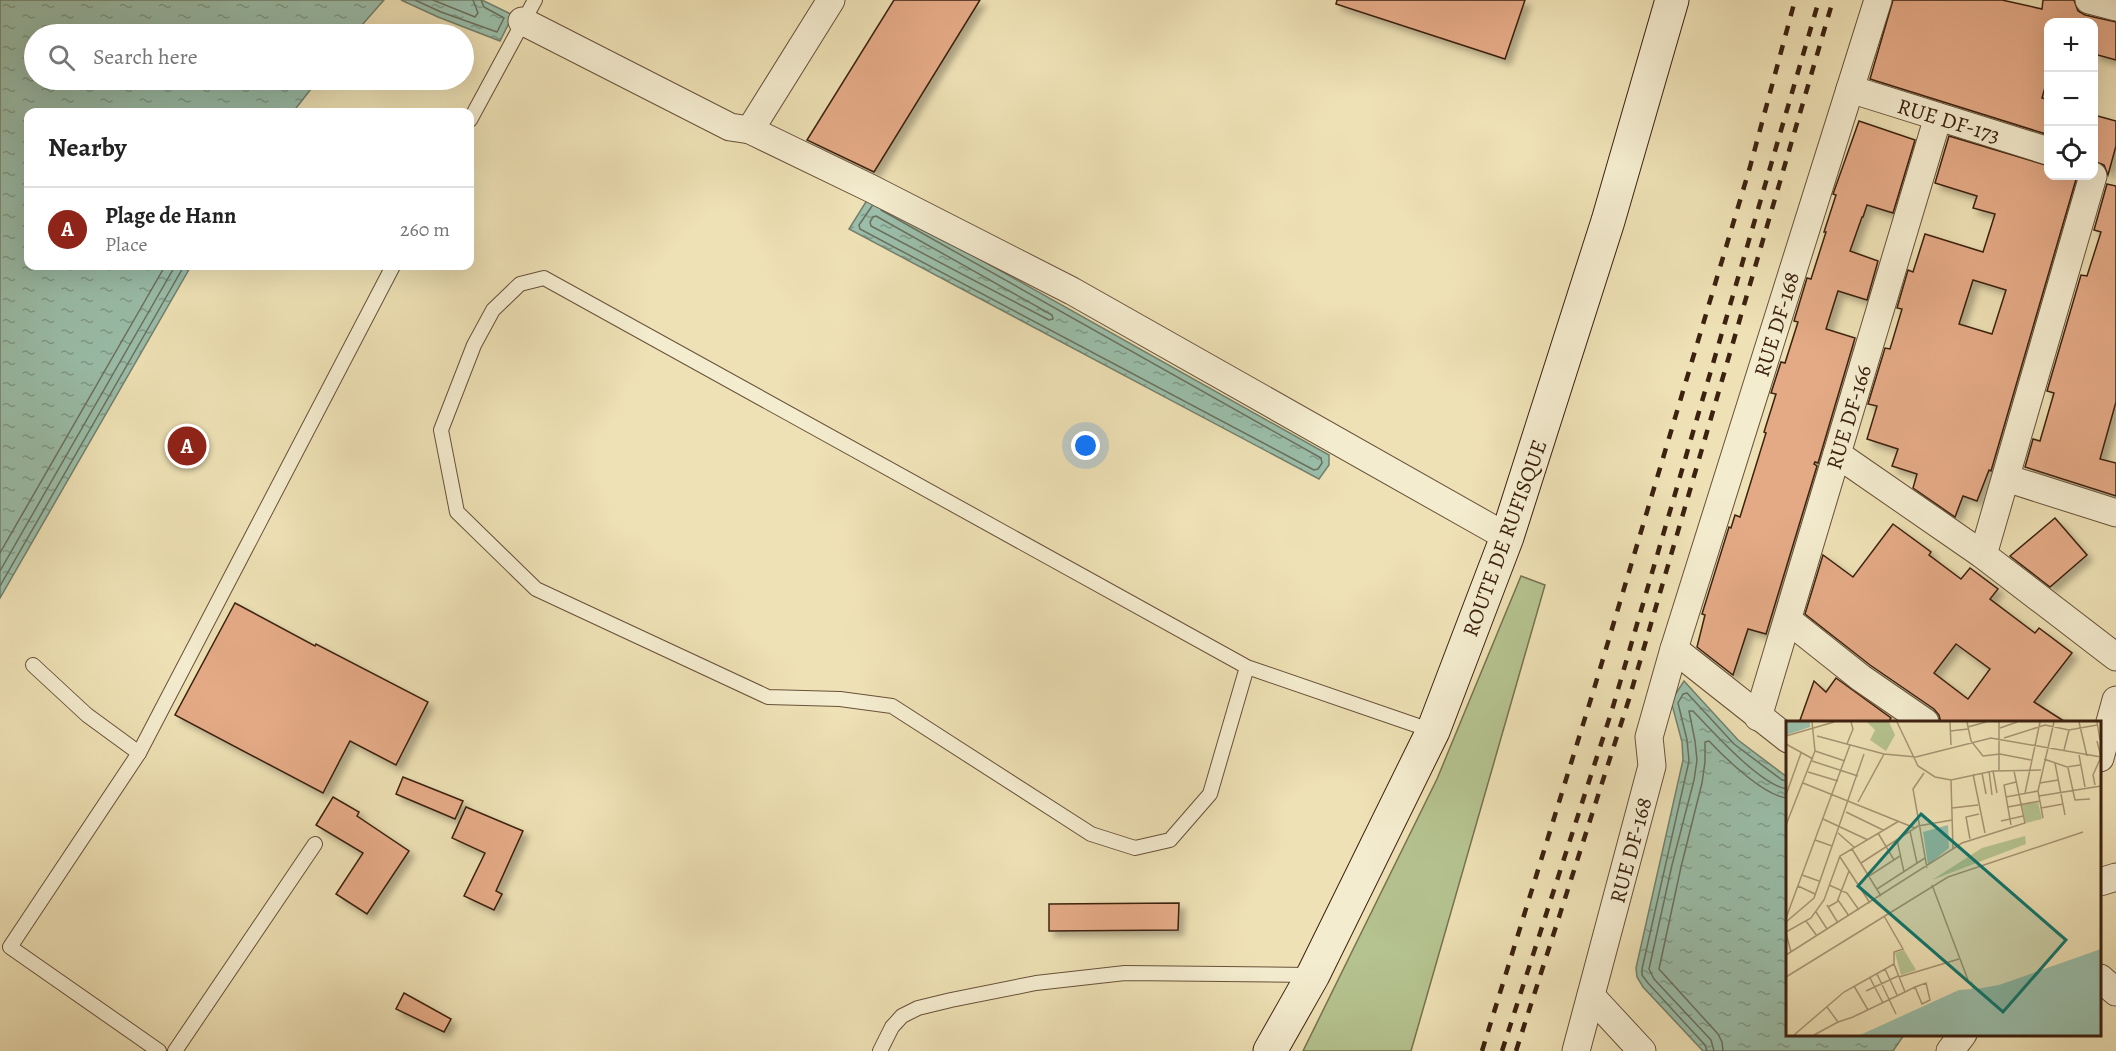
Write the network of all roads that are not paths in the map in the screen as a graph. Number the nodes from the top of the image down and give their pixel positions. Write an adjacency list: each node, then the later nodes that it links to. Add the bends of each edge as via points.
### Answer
1 (831, 0): 10 (street)
2 (1672, 0): 17 (main road, ROUTE DE RUFISQUE, via 1608,221)
3 (1878, 0): 7 (street, RUE DF-168)
4 (2089, 0): 5 (street)
5 (2116, 7)
6 (528, 11): 8 (lane); 10 (street, via 730,127)
7 (1850, 89): 9 (street, RUE DF-173); 20 (street, RUE DF-168)
8 (474, 112)
9 (1938, 117): 11 (street, RUE DF-173); 14 (street, RUE DF-166)
10 (750, 130): 17 (street, via 1072,291)
11 (2044, 149)
12 (2095, 180): 15 (street)
13 (391, 270): 29 (lane)
14 (1837, 454): 18 (street); 19 (street, RUE DF-166)
15 (2006, 478): 16 (street); 18 (street)
16 (2116, 513)
17 (1507, 537): 27 (main road, ROUTE DE RUFISQUE)
18 (1983, 555): 21 (street)
19 (1788, 620): 25 (street, RUE DF-166); 26 (street)
20 (1674, 649): 25 (street); 38 (street, RUE DF-168, via 1649,737 1652,766)
21 (2116, 657)
22 (33, 665): 29 (lane, via 87,715)
23 (1246, 667): 23 (lane, via 544,278 520,284 493,310 474,345 441,430 457,512 536,589 768,697 840,699 892,706 1091,834 1135,848 1170,840 1210,794); 27 (lane)
24 (2116, 700): 30 (street)
25 (1758, 717): 28 (street)
26 (1922, 721)
27 (1433, 731): 35 (main road, ROUTE DE RUFISQUE)
28 (1786, 738)
29 (139, 753): 34 (lane)
30 (2101, 754)
31 (315, 844): 41 (lane)
32 (2116, 877): 33 (street)
33 (2101, 882)
34 (5, 945): 40 (lane)
35 (1312, 975): 42 (lane, via 1125,973 1036,983 918,1008 892,1027); 43 (main road, ROUTE DE RUFISQUE)
36 (2101, 979): 37 (street)
37 (2116, 992)
38 (1591, 996): 44 (street, RUE DF-168); 45 (street)
39 (1962, 1036): 46 (street)
40 (159, 1051)
41 (175, 1051)
42 (880, 1051)
43 (1270, 1051)
44 (1576, 1051)
45 (1641, 1051)
46 (1950, 1051)

